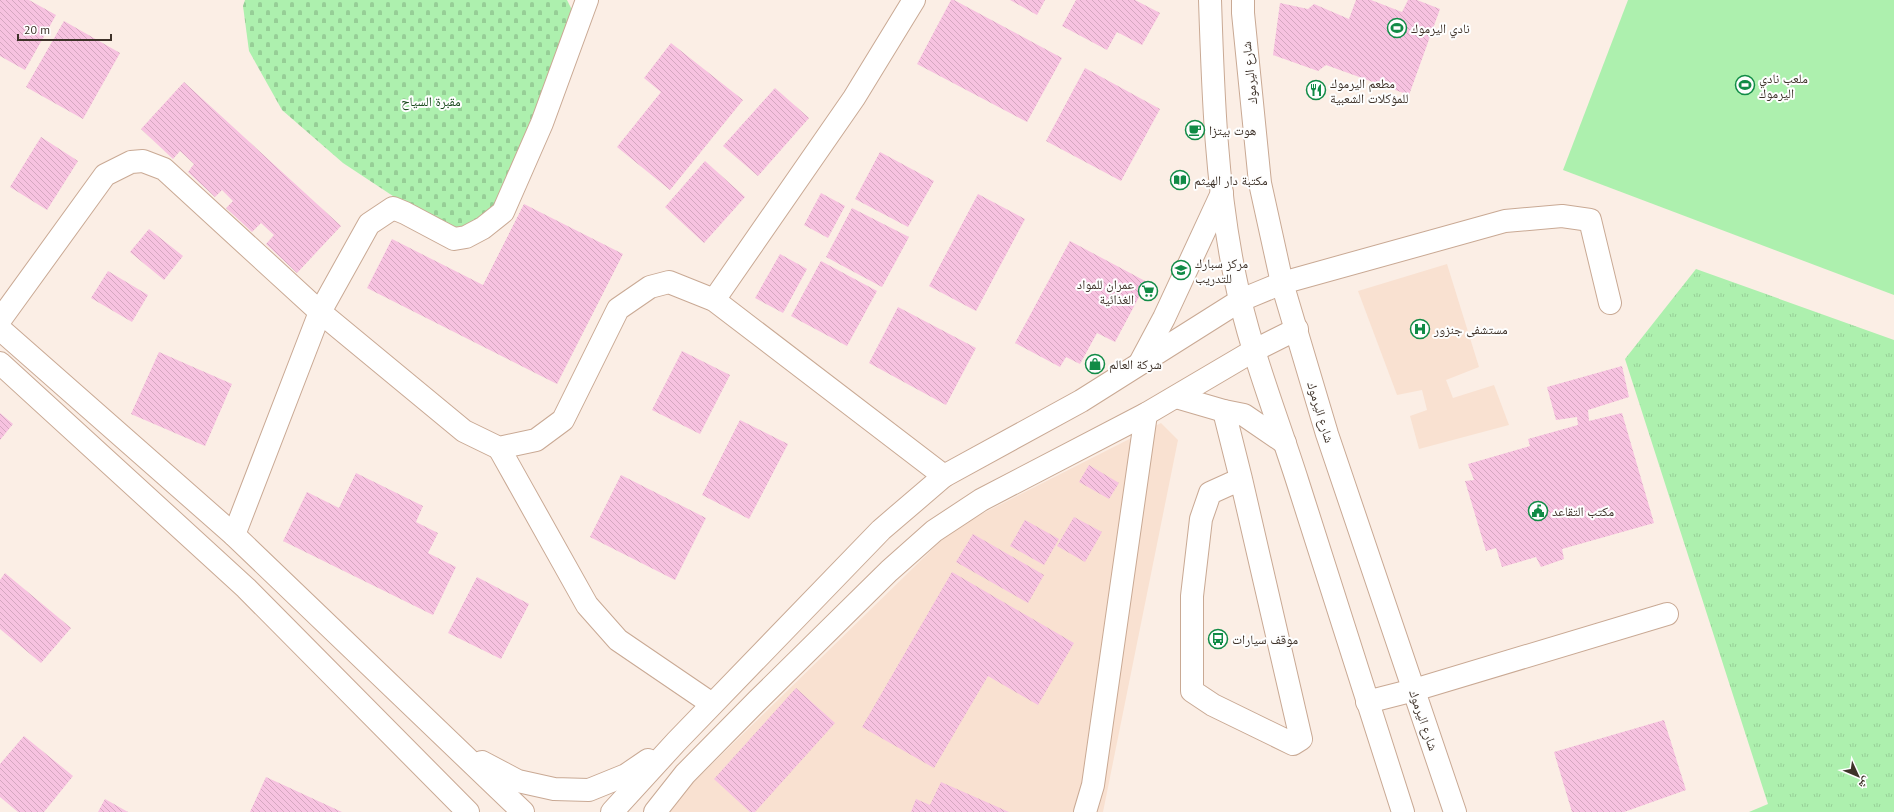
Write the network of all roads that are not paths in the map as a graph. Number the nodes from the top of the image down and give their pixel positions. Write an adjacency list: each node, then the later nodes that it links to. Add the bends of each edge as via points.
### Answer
1 (587, 0): 10 (street, via 542,124 503,212 483,228 466,237 454,239 393,208 382,214 369,224)
2 (914, 0): 7 (street, via 854,98)
3 (1210, 0): 5 (street, via 1213,91)
4 (1243, 0): 6 (street, شارع اليرموك, via 1260,184)
5 (1222, 192): 8 (street); 16 (street, via 1164,318)
6 (1282, 283): 8 (street); 9 (street, via 1505,221 1562,216 1590,220); 13 (street, شارع اليرموك)
7 (714, 300): 21 (street, via 669,282 650,287 618,310 563,420 536,440); 22 (street)
8 (1241, 300): 14 (street); 16 (street)
9 (1610, 303)
10 (320, 312): 11 (street, via 164,169 143,161 131,162 105,175); 21 (street, via 464,431); 24 (street)
11 (0, 320)
12 (0, 328): 24 (street)
13 (1297, 329): 14 (street); 26 (street, شارع اليرموك, via 1327,434)
14 (1253, 351): 17 (street); 20 (street)
15 (0, 363): 31 (street, via 246,588)
16 (1140, 363): 22 (street, via 1080,401)
17 (1176, 397): 18 (street); 19 (street)
18 (1224, 411): 20 (street, via 1244,415); 23 (street)
19 (1146, 414): 34 (street, via 982,500 934,532 889,571 758,700 685,774); 35 (street, via 1093,785)
20 (1285, 443): 27 (street)
21 (499, 448): 28 (street, via 587,605 618,640)
22 (944, 476): 28 (street, via 881,530)
23 (1241, 479): 23 (street, via 1210,492 1201,519 1192,596 1192,691 1293,744 1301,739)
24 (234, 535): 30 (street)
25 (1667, 614): 26 (street)
26 (1414, 690): 27 (street); 37 (street, شارع اليرموك)
27 (1367, 702): 36 (street)
28 (712, 704): 29 (street)
29 (676, 742): 30 (street, via 626,775 589,790 554,789 518,781); 33 (street)
30 (459, 749): 32 (street)
31 (468, 812)
32 (523, 812)
33 (612, 812)
34 (655, 812)
35 (1084, 812)
36 (1403, 812)
37 (1455, 812)

